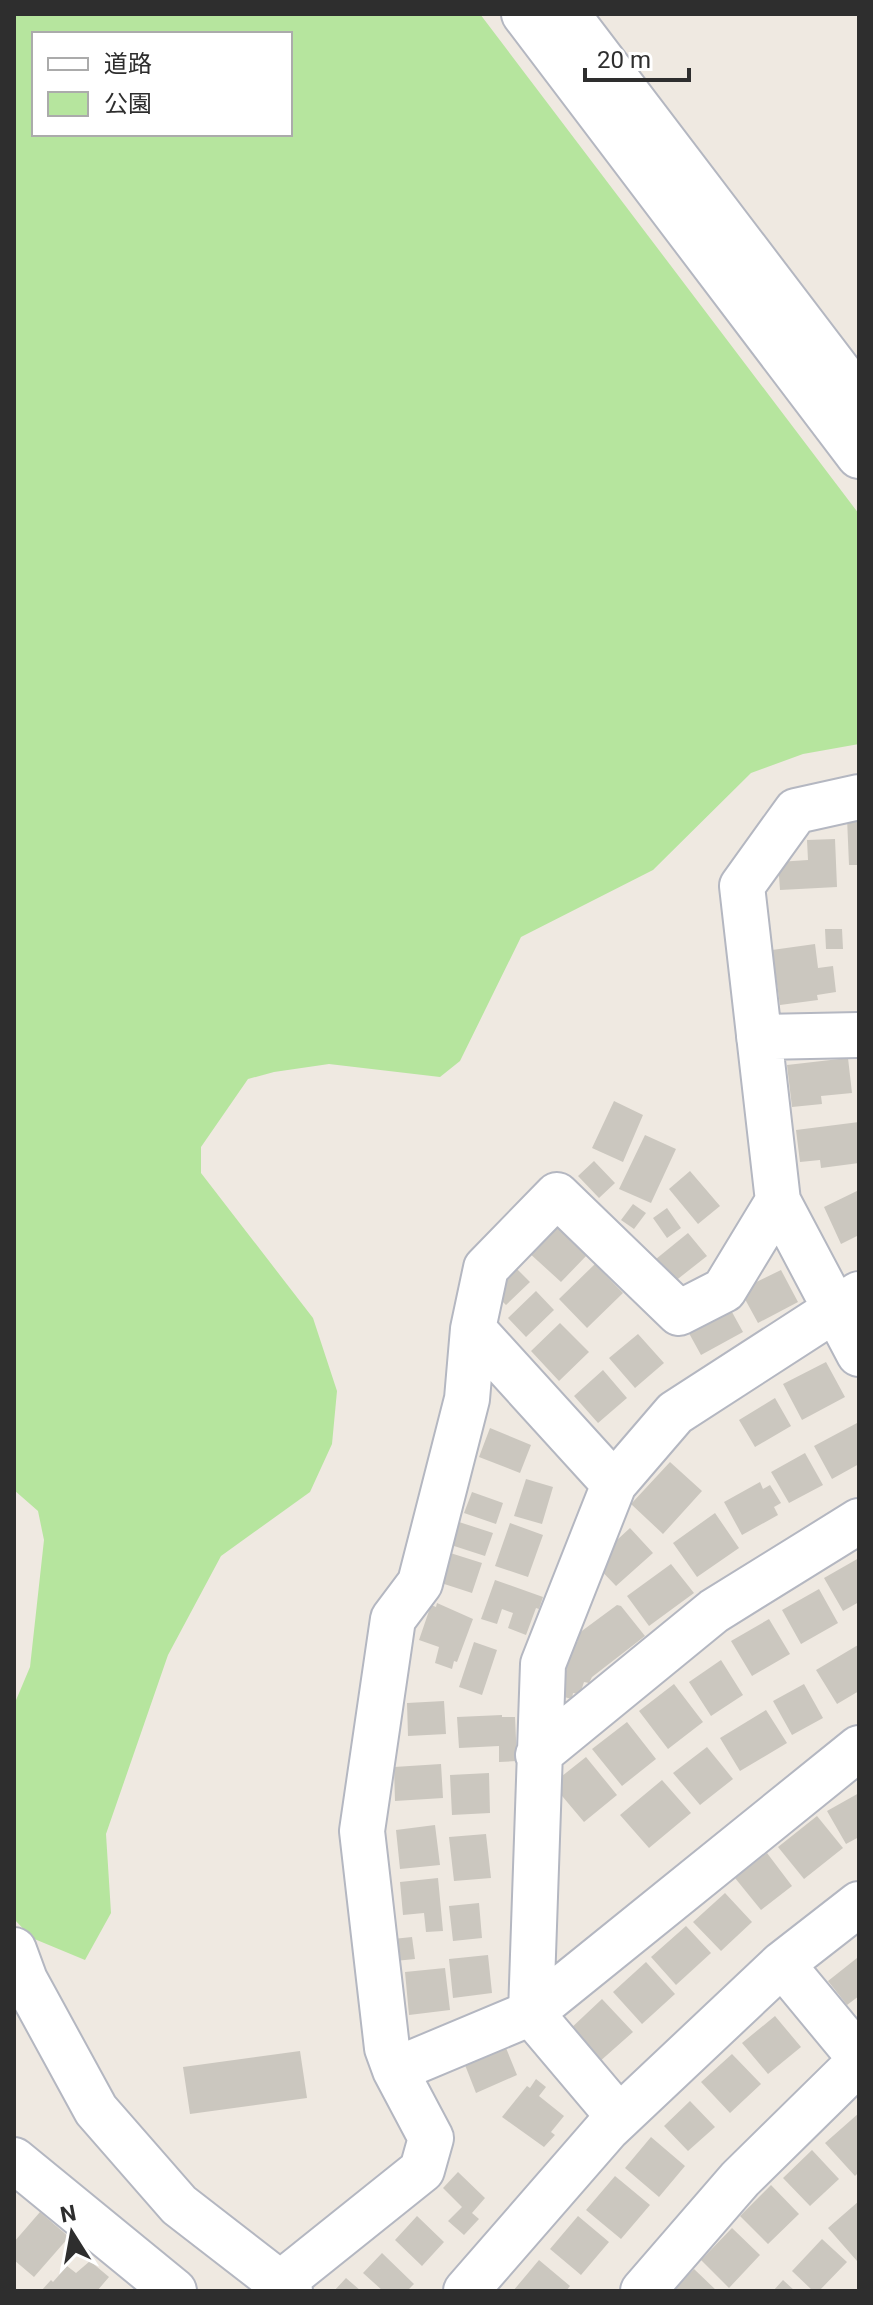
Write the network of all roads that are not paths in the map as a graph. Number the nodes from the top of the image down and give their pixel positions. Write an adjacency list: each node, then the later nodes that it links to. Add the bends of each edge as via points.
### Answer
1 (524, 14): 4 (street)
2 (567, 14): 3 (street)
3 (859, 398)
4 (859, 456)
5 (859, 797): 7 (street, via 796,811 742,886)
6 (859, 1035): 7 (street)
7 (759, 1037): 8 (street)
8 (778, 1201): 9 (street); 10 (street, via 724,1290 679,1313 557,1195 486,1268)
9 (847, 1302): 11 (street); 12 (street, via 675,1413)
10 (473, 1329): 12 (street); 21 (street, via 467,1399 420,1583 393,1619 362,1831 387,2048)
11 (859, 1354)
12 (614, 1484): 15 (street, via 543,1664)
13 (859, 1521): 15 (street, via 714,1611)
14 (859, 1748): 19 (street)
15 (538, 1755): 19 (street)
16 (859, 1904): 18 (street)
17 (14, 1950): 25 (street, via 96,2110 179,2205)
18 (782, 1964): 20 (street); 22 (street)
19 (531, 2013): 21 (street); 22 (street)
20 (859, 2060): 27 (street, via 740,2179)
21 (395, 2070): 25 (street, via 431,2138 422,2170)
22 (619, 2117): 26 (street)
23 (22, 2183): 24 (street)
24 (156, 2285)
25 (286, 2287)
26 (466, 2291)
27 (643, 2291)

